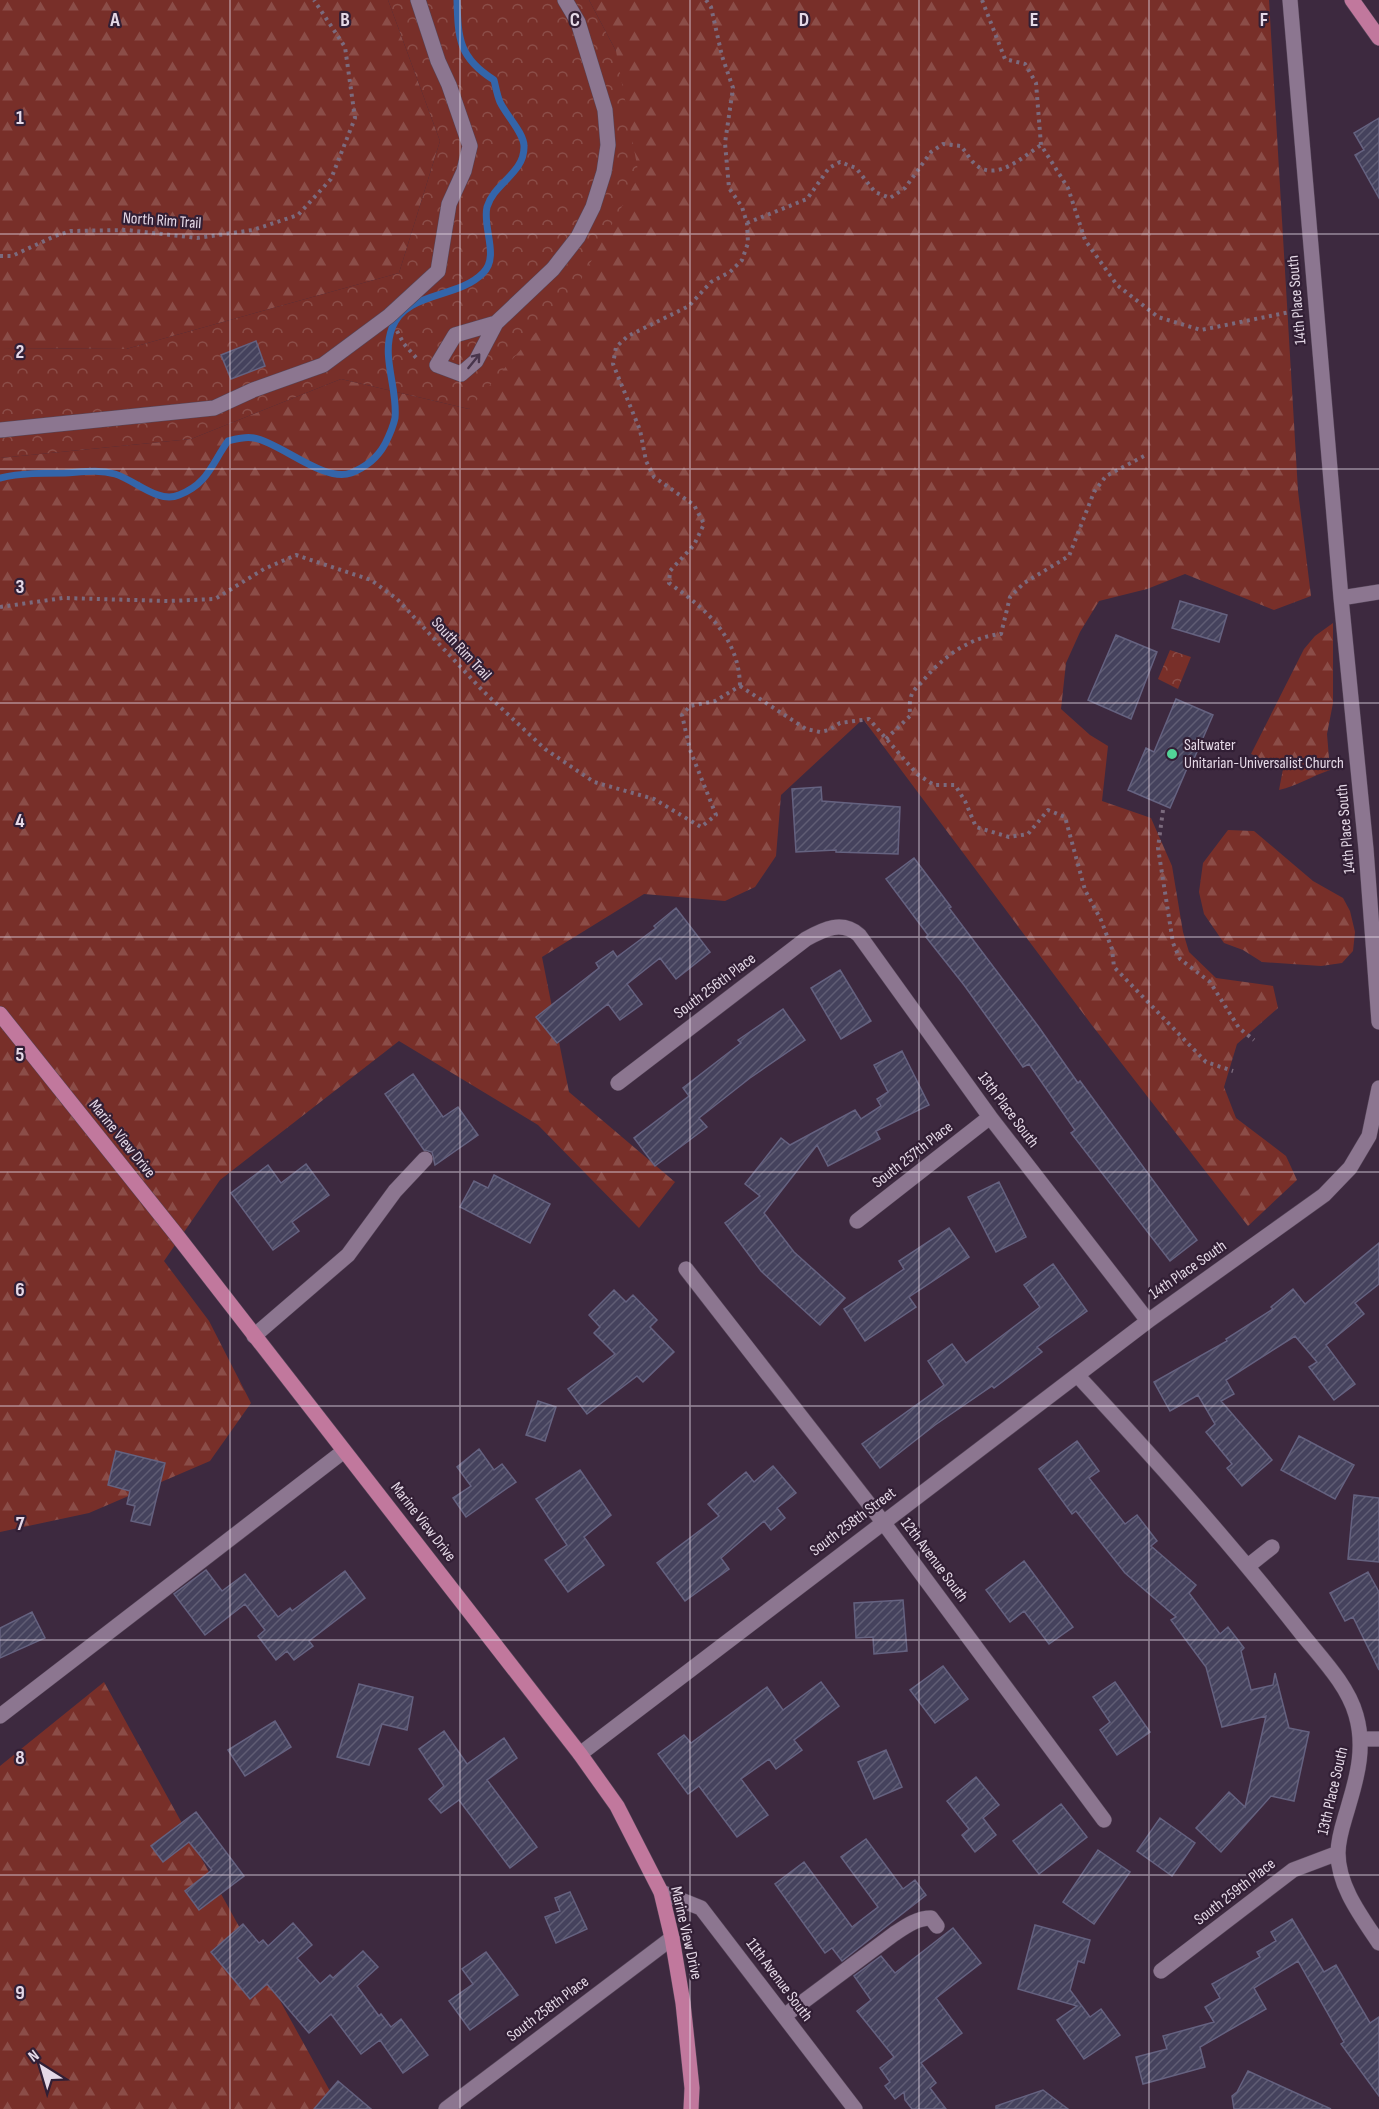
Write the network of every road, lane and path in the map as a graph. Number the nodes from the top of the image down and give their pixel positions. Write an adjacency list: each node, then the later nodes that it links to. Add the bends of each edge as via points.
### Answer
1 (314, 0): 11 (path, North Rim Trail, via 345,47 355,118 331,179 298,214 253,230 197,238 127,230 71,231 12,256)
2 (418, 0): 14 (street, via 470,146 449,204 438,272 323,365 214,408)
3 (565, 0): 13 (street, via 578,22 605,110 608,145 604,172 578,237 553,269)
4 (706, 0): 10 (path, via 733,88 724,143 729,188)
5 (982, 0): 9 (path, via 1005,59 1025,64 1036,83)
6 (1290, 0): 12 (street, 14th Place South)
7 (1352, 0): 8 (main road)
8 (1379, 38)
9 (1041, 145): 10 (path, via 1004,169 988,170 977,165 961,146 943,144 931,152 905,188 890,198 874,192 856,168 840,162 829,168 807,199); 12 (path, via 1068,188 1085,240 1117,285 1158,317 1201,330)
10 (747, 223): 19 (path, via 748,243 742,260 711,282 689,306 628,336 616,347 613,364 654,477 694,505 704,524 694,545 670,571 669,583 693,600 721,629 734,651)
11 (0, 256)
12 (1316, 306): 17 (street, 14th Place South)
13 (496, 323)
14 (0, 430)
15 (1144, 456): 20 (path, via 1106,476 1094,492 1069,556 1024,583 1010,597 1002,634 986,635 944,659 911,695 910,716)
16 (1379, 592): 17 (street)
17 (1341, 598): 22 (street, 14th Place South)
18 (0, 607): 19 (path, South Rim Trail, via 63,598 214,599 296,555 371,580 397,599 483,691 545,749 594,782 654,799 701,827 716,815 690,750 682,715 690,706 715,701)
19 (740, 686): 20 (path, via 806,729 819,732 840,723 869,719)
20 (886, 739): 27 (path, via 917,774 934,784 955,785 976,827 1009,837 1019,836 1028,834 1048,810 1065,817 1084,890 1101,920 1114,967 1206,1062)
21 (1163, 810): 26 (path, via 1158,848 1173,943 1180,959 1210,982 1239,1028)
22 (1373, 849): 25 (street, 14th Place South)
23 (839, 926): 28 (street, South 256th Place, via 806,939); 30 (street, 13th Place South, via 859,934)
24 (0, 1014): 36 (main road, Marine View Drive)
25 (1379, 1022)
26 (1254, 1040)
27 (1233, 1071)
28 (618, 1083)
29 (1379, 1088): 31 (street, 14th Place South)
30 (990, 1117): 33 (street, South 257th Place); 35 (street, 13th Place South)
31 (1374, 1142): 35 (street, 14th Place South, via 1324,1195)
32 (425, 1159): 36 (street, via 395,1191 348,1255)
33 (857, 1221)
34 (686, 1269): 39 (street, 12th Avenue South)
35 (1148, 1321): 37 (street, South 258th Street)
36 (254, 1336): 38 (main road, Marine View Drive)
37 (1077, 1376): 39 (street, South 258th Street); 41 (street, 13th Place South)
38 (344, 1450): 42 (street); 45 (main road, Marine View Drive)
39 (883, 1522): 45 (street, South 258th Street); 46 (street, 12th Avenue South)
40 (1272, 1547): 41 (street)
41 (1248, 1566): 43 (street, 13th Place South, via 1345,1692)
42 (0, 1716)
43 (1362, 1739): 44 (street); 47 (street, 13th Place South)
44 (1379, 1739)
45 (580, 1754): 48 (main road, Marine View Drive, via 617,1806)
46 (1104, 1820)
47 (1338, 1853): 51 (street, 13th Place South, via 1348,1894); 52 (street, South 259th Place, via 1293,1870)
48 (661, 1892): 50 (main road, Marine View Drive); 53 (street, 11th Avenue South, via 702,1908)
49 (937, 1926): 53 (street, via 931,1918 909,1924)
50 (672, 1938): 54 (street, South 258th Place); 55 (main road, Marine View Drive, via 683,2003)
51 (1379, 1942)
52 (1161, 1971)
53 (784, 2016): 56 (street, 11th Avenue South)
54 (446, 2109)
55 (691, 2109)
56 (855, 2109)

